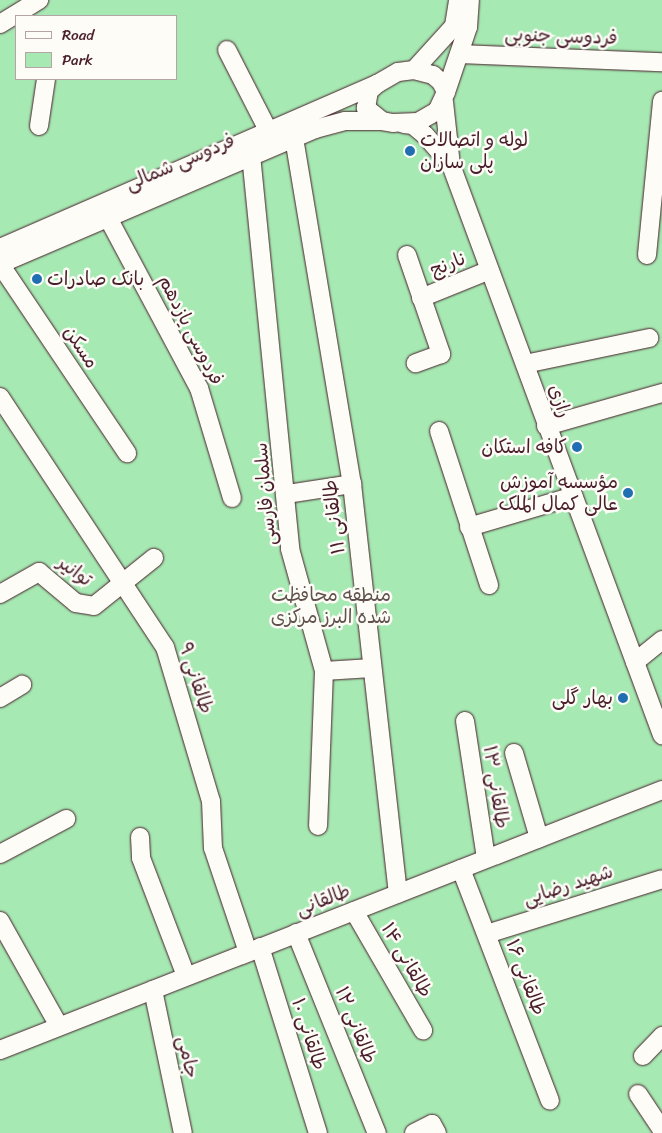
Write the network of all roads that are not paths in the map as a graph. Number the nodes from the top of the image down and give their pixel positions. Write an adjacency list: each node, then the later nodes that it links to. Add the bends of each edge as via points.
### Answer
1 (39, 0): 4 (street)
2 (458, 0): 8 (street, via 454,26 442,44)
3 (470, 0): 6 (street, via 468,28)
4 (20, 15)
5 (227, 50): 15 (street)
6 (459, 54): 7 (street, فردوسی جنوبی); 11 (street)
7 (662, 62)
8 (414, 70): 10 (street, via 398,72); 11 (street, via 433,76)
9 (46, 80): 14 (street)
10 (376, 84): 13 (street, via 369,91 366,108); 15 (street, فردوسی شمالی)
11 (445, 97): 13 (street, via 429,118); 18 (street)
12 (662, 101): 22 (street)
13 (387, 122): 16 (street, فردوسی شمالی, via 345,121); 18 (street, via 413,125)
14 (39, 126)
15 (268, 130): 20 (street, فردوسی شمالی)
16 (294, 138): 17 (street, فردوسی شمالی); 34 (street, طالقانی ۱۱)
17 (251, 155): 19 (street, فردوسی شمالی); 35 (street, سلمان فارسی)
18 (450, 165): 24 (street, رازی)
19 (108, 216): 23 (street, فردوسی شمالی); 37 (street, فردوسی یازدهم, via 199,388)
20 (0, 248)
21 (407, 255): 25 (street)
22 (648, 255)
23 (0, 264): 33 (street, مسکن)
24 (490, 270): 25 (street, نارنج); 28 (street, رازی)
25 (421, 298): 27 (street, via 441,354)
26 (649, 338): 28 (street)
27 (416, 364)
28 (525, 364): 31 (street, رازی)
29 (662, 393): 31 (street)
30 (0, 397): 40 (street, طالقانی ۹)
31 (546, 426): 36 (street, رازی)
32 (439, 431): 38 (street)
33 (127, 453)
34 (352, 484): 35 (street); 45 (street, طالقانی ۱۱)
35 (287, 494): 46 (street, سلمان فارسی, via 290,548)
36 (574, 496): 38 (street); 44 (street, رازی)
37 (232, 498)
38 (469, 527): 41 (street)
39 (154, 558): 40 (street)
40 (123, 582): 42 (street, توانیر, via 94,606 76,603 39,572); 67 (street, طالقانی ۹, via 165,647 211,801 213,848)
41 (489, 584)
42 (0, 594)
43 (662, 640): 44 (street)
44 (635, 662): 49 (street, رازی)
45 (372, 668): 46 (street); 62 (street, طالقانی ۱۱)
46 (324, 671): 55 (street, سلمان فارسی)
47 (22, 685): 48 (street)
48 (0, 698)
49 (657, 706): 51 (street, رازی)
50 (465, 721): 59 (street, طالقانی ۱۳)
51 (662, 736)
52 (514, 754): 57 (street)
53 (662, 790): 57 (street, طالقانی)
54 (66, 819): 58 (street)
55 (318, 826)
56 (140, 836): 68 (street, via 141,858)
57 (539, 838): 59 (street, طالقانی)
58 (0, 854)
59 (486, 858): 60 (street, طالقانی)
60 (461, 869): 62 (street, طالقانی); 66 (street, طالقانی ۱۶)
61 (662, 878): 66 (street, شهید رضایی)
62 (398, 893): 63 (street, طالقانی)
63 (354, 911): 65 (street, طالقانی); 71 (street, طالقانی ۱۴)
64 (0, 921): 70 (street)
65 (296, 933): 67 (street, طالقانی); 80 (street, طالقانی ۱۲)
66 (487, 934): 76 (street, طالقانی ۱۶)
67 (254, 950): 68 (street, طالقانی); 79 (street, طالقانی ۱۰)
68 (186, 976): 69 (street, طالقانی)
69 (153, 990): 70 (street, طالقانی); 78 (street, جامی)
70 (59, 1026): 73 (street, طالقانی)
71 (423, 1030)
72 (662, 1036): 74 (street)
73 (0, 1050)
74 (643, 1056)
75 (638, 1094): 77 (street)
76 (550, 1101)
77 (662, 1130)
78 (183, 1133)
79 (318, 1133)
80 (377, 1133)
81 (414, 1133): 82 (street, via 432,1124)
82 (437, 1133)

